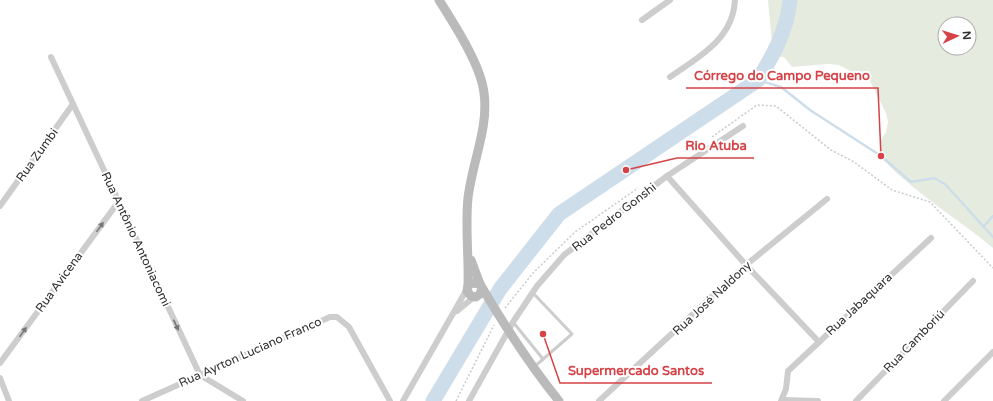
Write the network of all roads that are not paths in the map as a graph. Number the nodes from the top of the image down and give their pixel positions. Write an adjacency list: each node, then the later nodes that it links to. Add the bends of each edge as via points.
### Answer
1 (439, 0): 14 (main road, via 470,56 484,93 483,119 468,197)
2 (670, 0): 4 (street)
3 (735, 0): 6 (street, via 732,16 722,37 709,50)
4 (642, 20)
5 (51, 57): 7 (street, Rua Antônio Antoniacomi)
6 (670, 77)
7 (73, 104): 11 (street, Rua Antônio Antoniacomi); 12 (street, Rua Zumbi)
8 (743, 126): 9 (street, Rua Pedro Gonshi)
9 (667, 176): 15 (street); 19 (street, Rua Pedro Gonshi, via 564,255)
10 (827, 199): 15 (street, Rua José Naldony)
11 (119, 201): 28 (street, Rua Avicena, one-way to 11); 30 (street, Rua Antônio Antoniacomi, one-way to 30)
12 (0, 206)
13 (931, 238): 25 (street, Rua Jabaquara)
14 (470, 255): 17 (main road); 18 (main road)
15 (746, 265): 25 (street); 39 (street, Rua José Naldony)
16 (973, 281): 42 (street, Rua Camboriú)
17 (481, 286): 18 (main road, via 474,282); 20 (main road, via 480,294); 21 (main road)
18 (468, 287): 20 (main road, via 468,293); 22 (street)
19 (532, 293): 23 (street, Rua Pedro Gonshi); 27 (lane, via 572,334)
20 (475, 297): 21 (main road); 22 (street)
21 (490, 302): 24 (main road)
22 (454, 314): 36 (street)
23 (513, 322): 24 (street, Rua Pedro Gonshi); 27 (lane)
24 (508, 331): 29 (main road); 37 (street, Rua Pedro Gonshi)
25 (819, 342): 40 (street, Rua Jabaquara, via 788,371)
26 (993, 352): 43 (street)
27 (544, 359): 29 (lane)
28 (0, 363)
29 (533, 368): 38 (main road)
30 (200, 375): 33 (street, Rua Ayrton Luciano Franco); 34 (street); 35 (street, Rua Ayrton Luciano Franco, via 323,319 337,318 349,327)
31 (0, 378): 32 (street)
32 (9, 401)
33 (142, 401)
34 (243, 401)
35 (390, 401)
36 (403, 401)
37 (470, 401)
38 (559, 401)
39 (599, 401)
40 (782, 401): 41 (street)
41 (818, 401)
42 (856, 401)
43 (944, 401)

